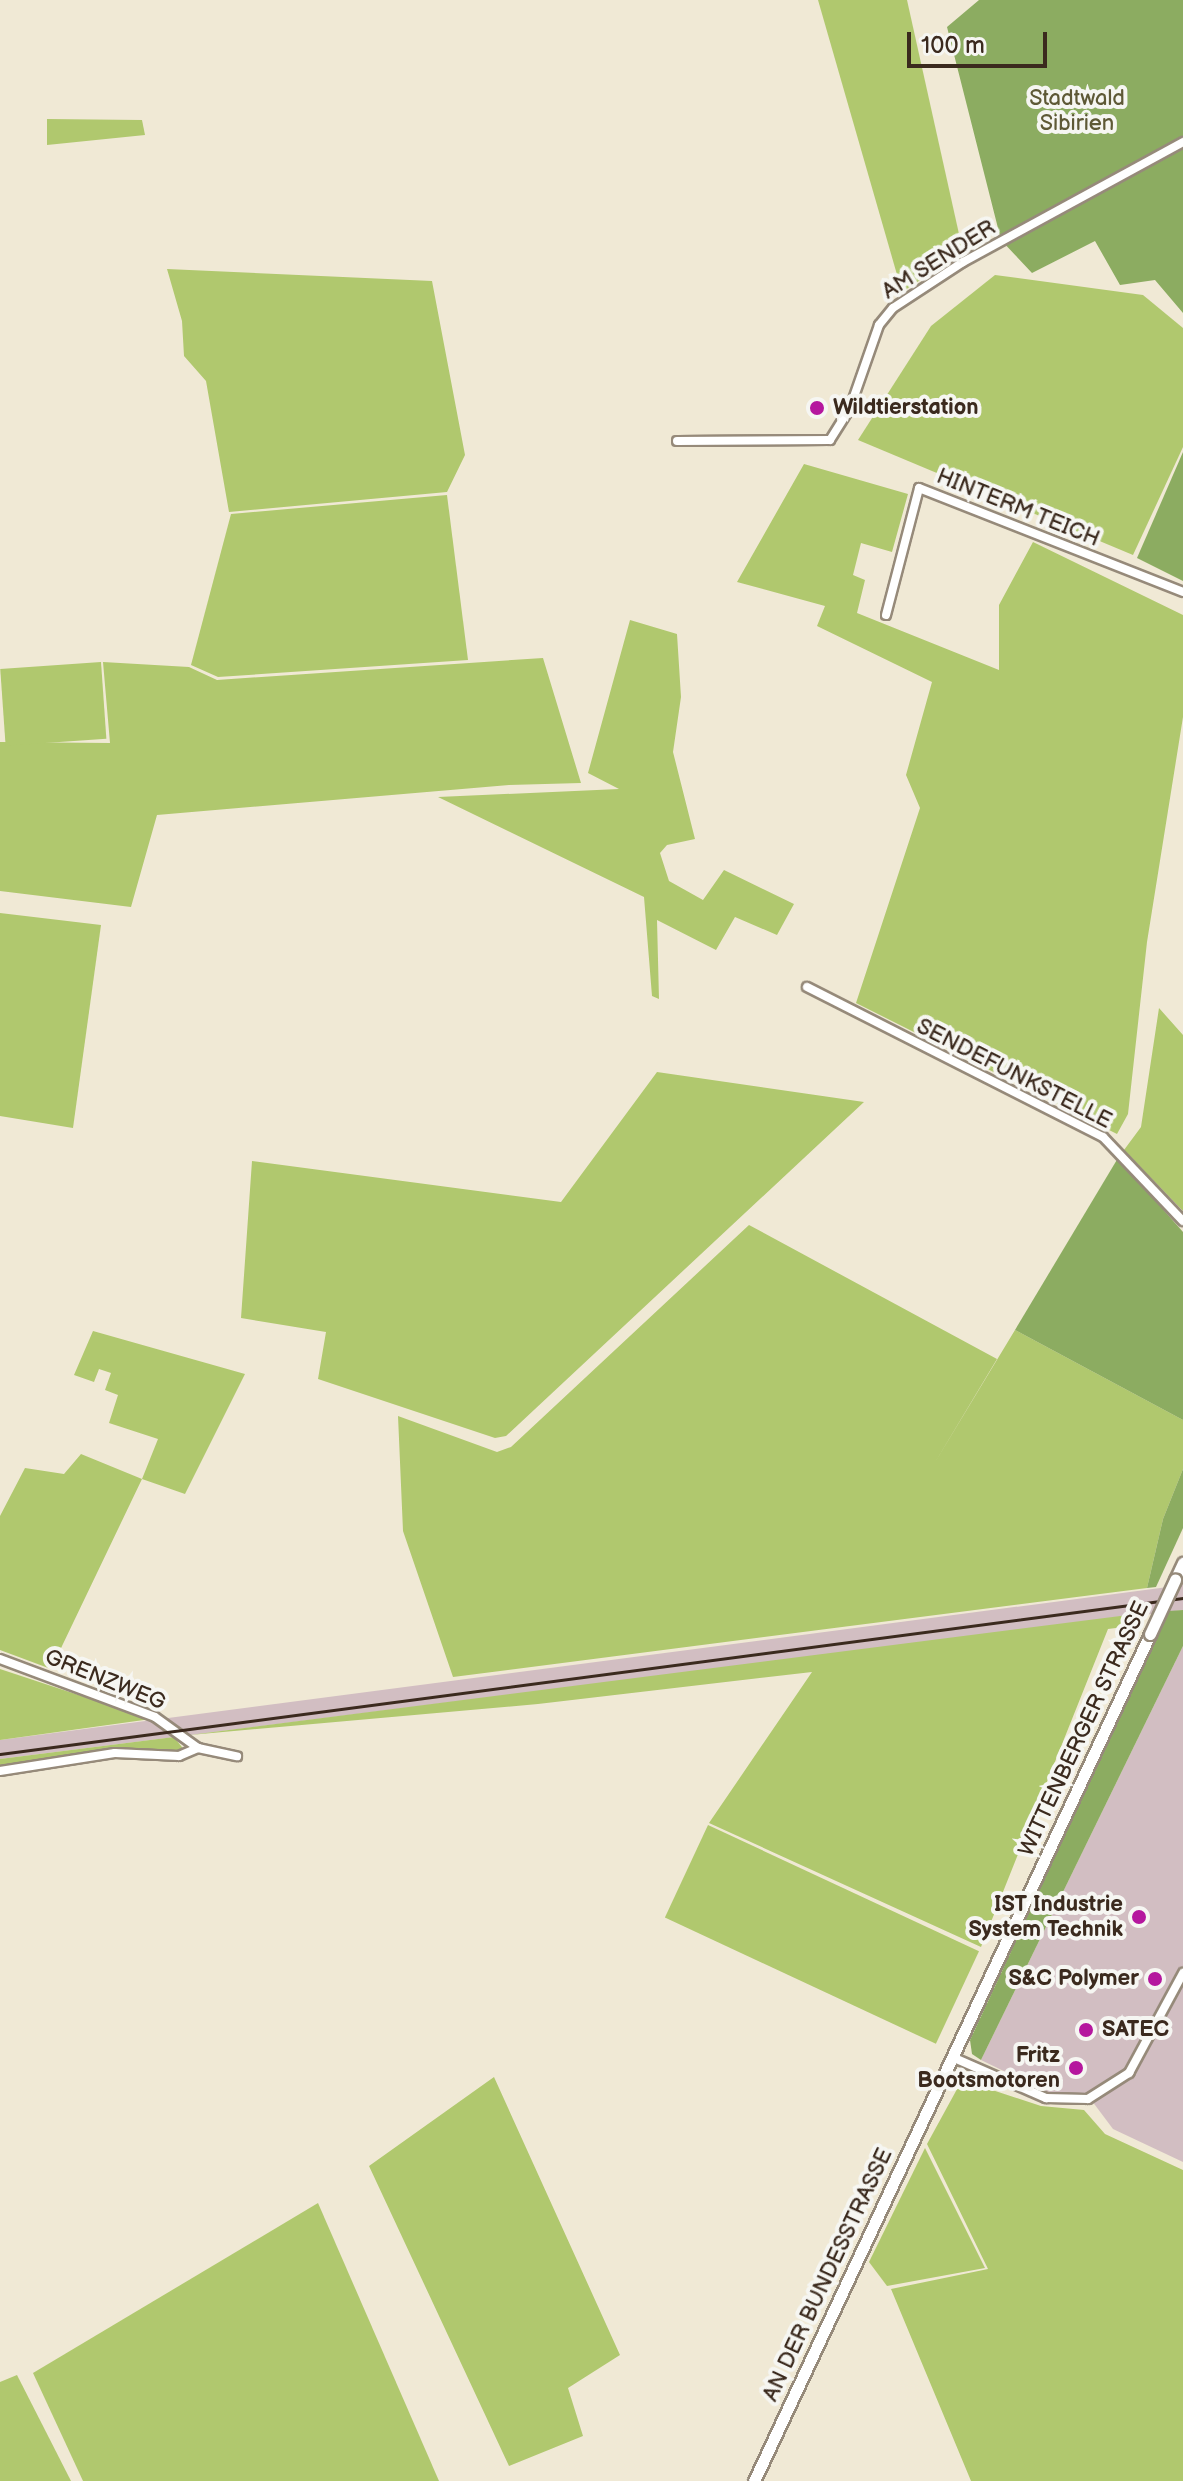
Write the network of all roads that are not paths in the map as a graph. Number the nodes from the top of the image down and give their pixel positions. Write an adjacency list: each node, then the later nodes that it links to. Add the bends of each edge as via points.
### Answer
1 (1183, 142): 2 (street, AM SENDER, via 963,262 893,308 879,325 850,408 830,440)
2 (677, 441)
3 (1183, 592): 4 (street, HINTERM TEICH, via 919,488)
4 (886, 615)
5 (807, 987): 6 (street, SENDEFUNKSTELLE, via 1103,1137)
6 (1183, 1221)
7 (1183, 1563): 13 (main road, WITTENBERGER STRASSE, bridge)
8 (0, 1659): 9 (street, GRENZWEG, via 155,1717)
9 (198, 1748): 10 (street, GRENZWEG); 11 (street, via 179,1756 115,1753)
10 (237, 1756)
11 (0, 1771)
12 (1183, 1973): 13 (street, via 1129,2073 1088,2099 1046,2098)
13 (952, 2057): 14 (main road, WITTENBERGER STRASSE)
14 (939, 2085): 15 (main road, AN DER BUNDESSTRASSE)
15 (754, 2481)

